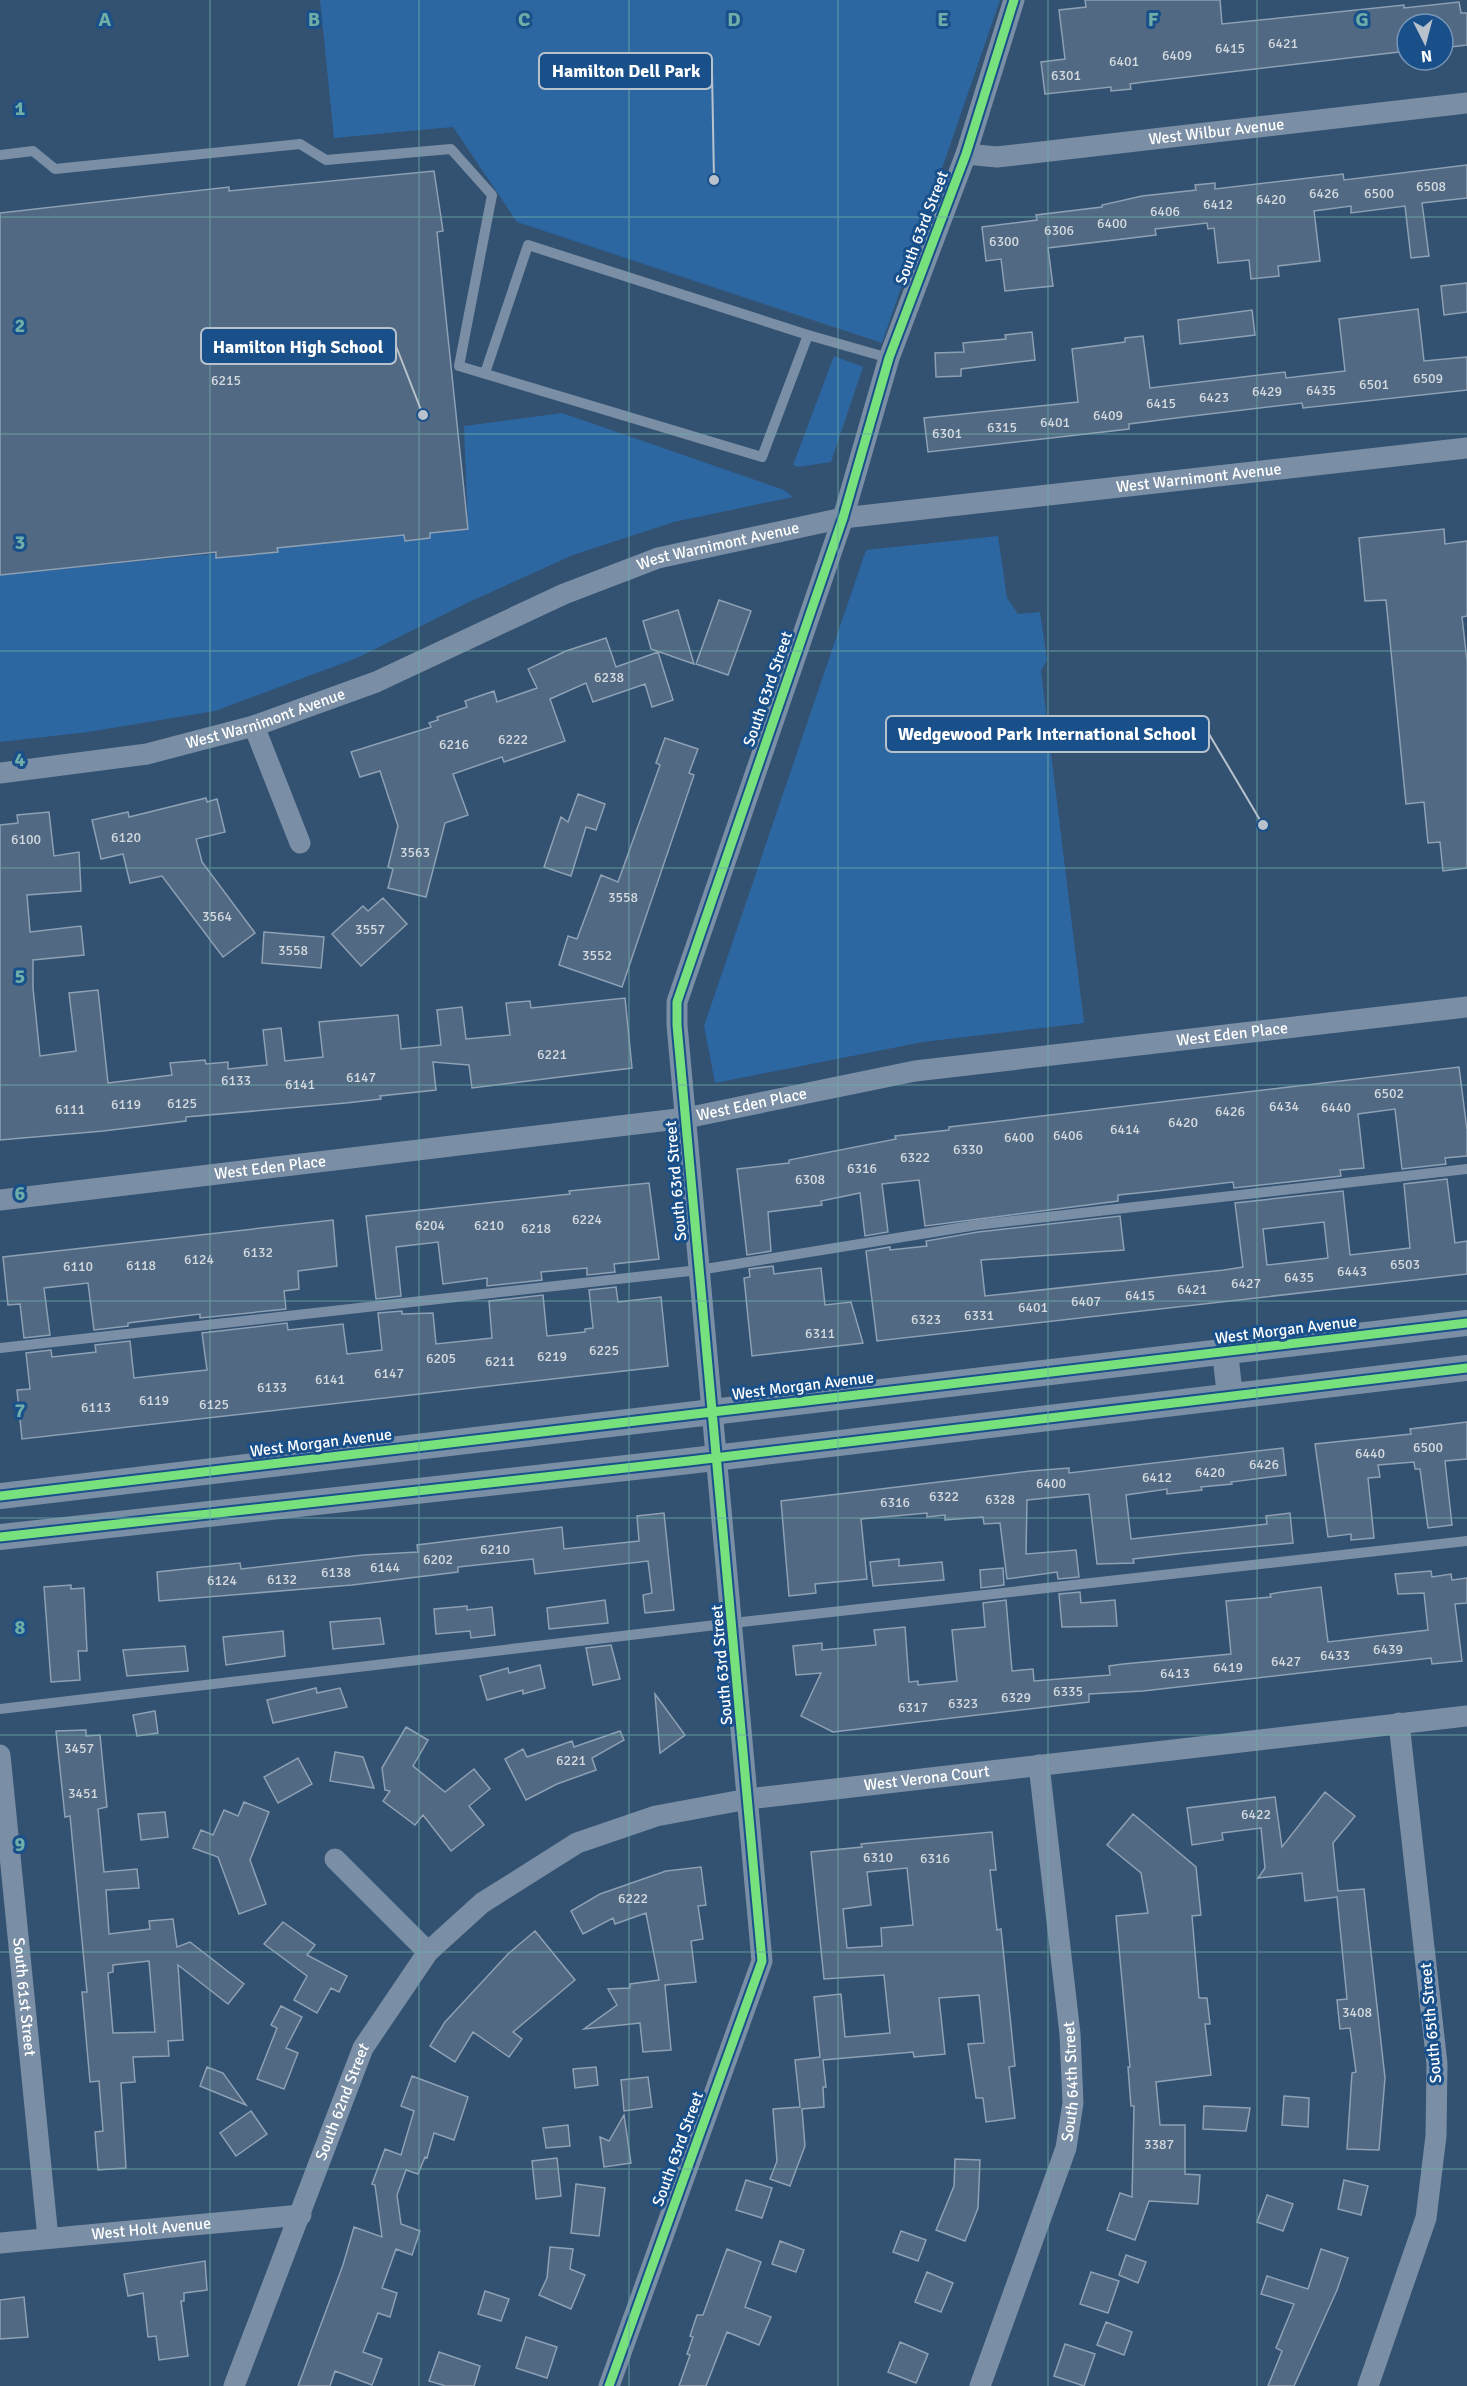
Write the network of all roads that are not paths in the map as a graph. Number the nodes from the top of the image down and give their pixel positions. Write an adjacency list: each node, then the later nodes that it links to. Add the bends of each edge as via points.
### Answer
1 (1014, 0): 3 (street, South 63rd Street)
2 (1467, 103): 3 (street, West Wilbur Avenue, via 997,157)
3 (966, 154): 6 (street, South 63rd Street)
4 (0, 155): 7 (lane, via 33,151 55,169 300,144 326,160 451,149 492,195 459,366)
5 (808, 335): 6 (lane); 7 (lane, via 762,457); 7 (lane, via 528,245)
6 (890, 358): 9 (street, South 63rd Street)
7 (485, 374)
8 (1467, 448): 9 (street, West Warnimont Avenue)
9 (843, 518): 10 (street, West Warnimont Avenue, via 658,558 564,594 376,682); 14 (street, South 63rd Street, via 677,1002)
10 (254, 726): 11 (street, West Warnimont Avenue, via 147,754); 12 (street)
11 (0, 773)
12 (300, 843)
13 (1467, 1007): 14 (street, West Eden Place, via 915,1071)
14 (686, 1118): 16 (street, West Eden Place); 17 (street, South 63rd Street)
15 (1467, 1169): 17 (lane, via 977,1226)
16 (0, 1200)
17 (699, 1270): 19 (lane); 23 (street, South 63rd Street)
18 (1467, 1323): 20 (street, West Morgan Avenue)
19 (0, 1348)
20 (1225, 1352): 22 (street); 23 (street, West Morgan Avenue)
21 (1467, 1368): 22 (street)
22 (1230, 1396): 24 (street)
23 (711, 1412): 24 (street, South 63rd Street); 25 (street, West Morgan Avenue)
24 (716, 1458): 26 (street); 28 (street, South 63rd Street)
25 (0, 1496)
26 (0, 1537)
27 (1467, 1541): 28 (lane)
28 (733, 1623): 29 (lane); 34 (street, South 63rd Street)
29 (0, 1709)
30 (1467, 1716): 31 (street, West Verona Court)
31 (1399, 1723): 33 (street, West Verona Court); 43 (street, South 65th Street, via 1437,2064 1436,2136 1426,2218)
32 (0, 1755): 38 (street, South 61st Street)
33 (1039, 1765): 34 (street, West Verona Court); 42 (street, South 64th Street, via 1070,2034 1073,2103 1066,2148)
34 (748, 1799): 36 (street, West Verona Court, via 656,1816 578,1843 482,1903); 41 (street, South 63rd Street, via 762,1961)
35 (335, 1859): 36 (street)
36 (428, 1952): 37 (street, South 62nd Street, via 363,2048)
37 (301, 2215): 38 (street, West Holt Avenue); 40 (street, South 62nd Street)
38 (48, 2238): 39 (street, West Holt Avenue)
39 (0, 2243)
40 (234, 2386)
41 (609, 2386)
42 (980, 2386)
43 (1368, 2386)

